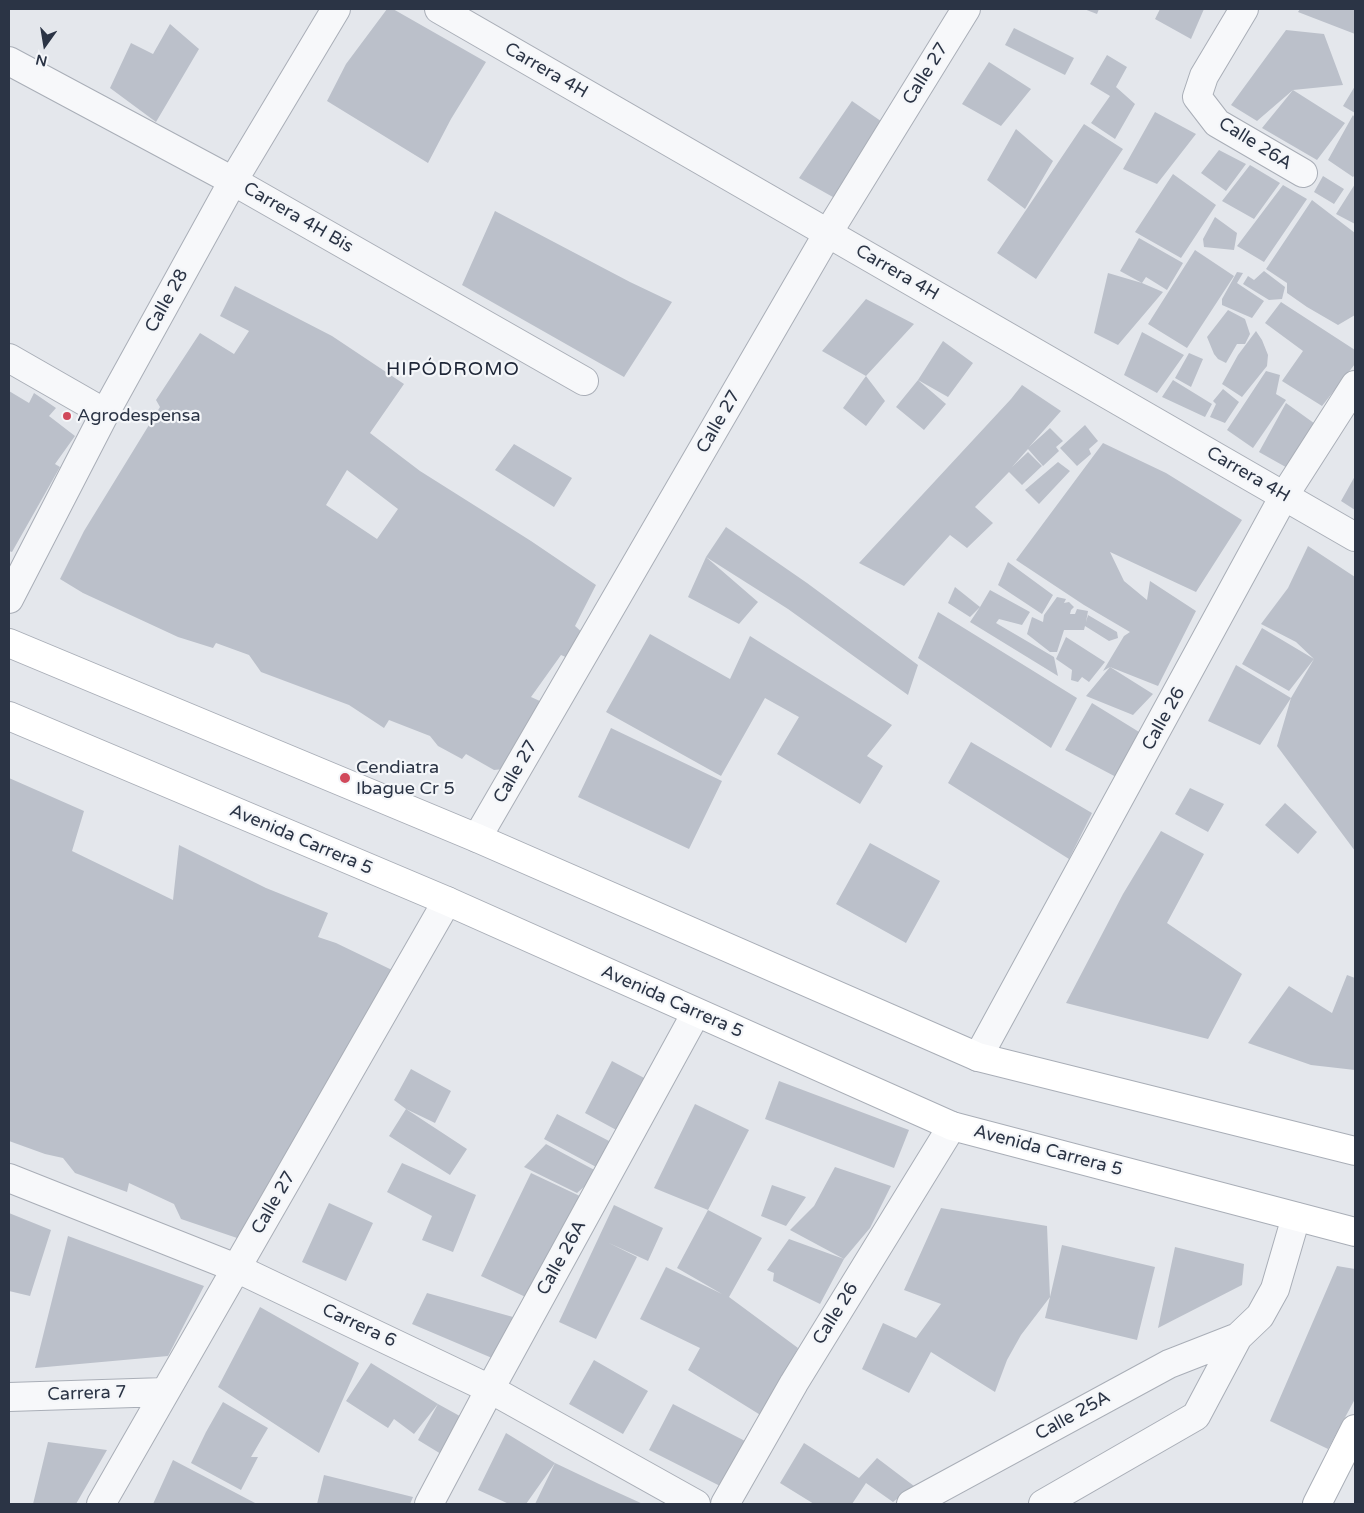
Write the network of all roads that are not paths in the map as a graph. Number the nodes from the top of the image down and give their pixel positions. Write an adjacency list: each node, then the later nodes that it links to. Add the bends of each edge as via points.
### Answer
1 (336, 9): 7 (street, Calle 28)
2 (439, 9): 8 (street, Carrera 4H)
3 (966, 9): 8 (street, Calle 27)
4 (1244, 9): 6 (street, Calle 26A, via 1204,76 1197,97 1217,123)
5 (9, 61): 7 (street, Carrera 4H Bis)
6 (1303, 173)
7 (233, 181): 10 (street, Carrera 4H Bis); 12 (street, Calle 28)
8 (828, 233): 13 (street, Carrera 4H); 18 (street, Calle 27)
9 (9, 358): 12 (street)
10 (584, 380)
11 (1355, 385): 13 (street, Calle 26)
12 (105, 413): 15 (street, Calle 28)
13 (1284, 496): 14 (street, Carrera 4H); 21 (street, Calle 26)
14 (1355, 537)
15 (9, 599)
16 (9, 642): 18 (main road)
17 (9, 716): 19 (main road, Avenida Carrera 5)
18 (477, 838): 21 (main road)
19 (447, 901): 20 (main road, Avenida Carrera 5); 27 (street, Calle 27)
20 (696, 1013): 22 (main road, Avenida Carrera 5); 29 (street, Calle 26A)
21 (978, 1057): 23 (main road)
22 (952, 1126): 25 (main road, Avenida Carrera 5); 36 (street, Calle 26, via 794,1383)
23 (1355, 1151)
24 (9, 1178): 27 (street, Carrera 6)
25 (1296, 1217): 26 (main road, Avenida Carrera 5); 28 (street, Calle 25A, via 1275,1289 1260,1316)
26 (1355, 1232)
27 (236, 1268): 29 (street, Carrera 6); 30 (street, Calle 27)
28 (1238, 1336): 37 (street, Calle 25A, via 1169,1364); 38 (street, Calle 25A, via 1196,1416)
29 (490, 1389): 34 (street, Calle 26A); 35 (street, Carrera 6)
30 (165, 1392): 31 (street, Carrera 7); 33 (street, Calle 27)
31 (9, 1396)
32 (1355, 1429): 39 (main road)
33 (100, 1504)
34 (429, 1504)
35 (696, 1504)
36 (725, 1504)
37 (911, 1504)
38 (1043, 1504)
39 (1317, 1504)

